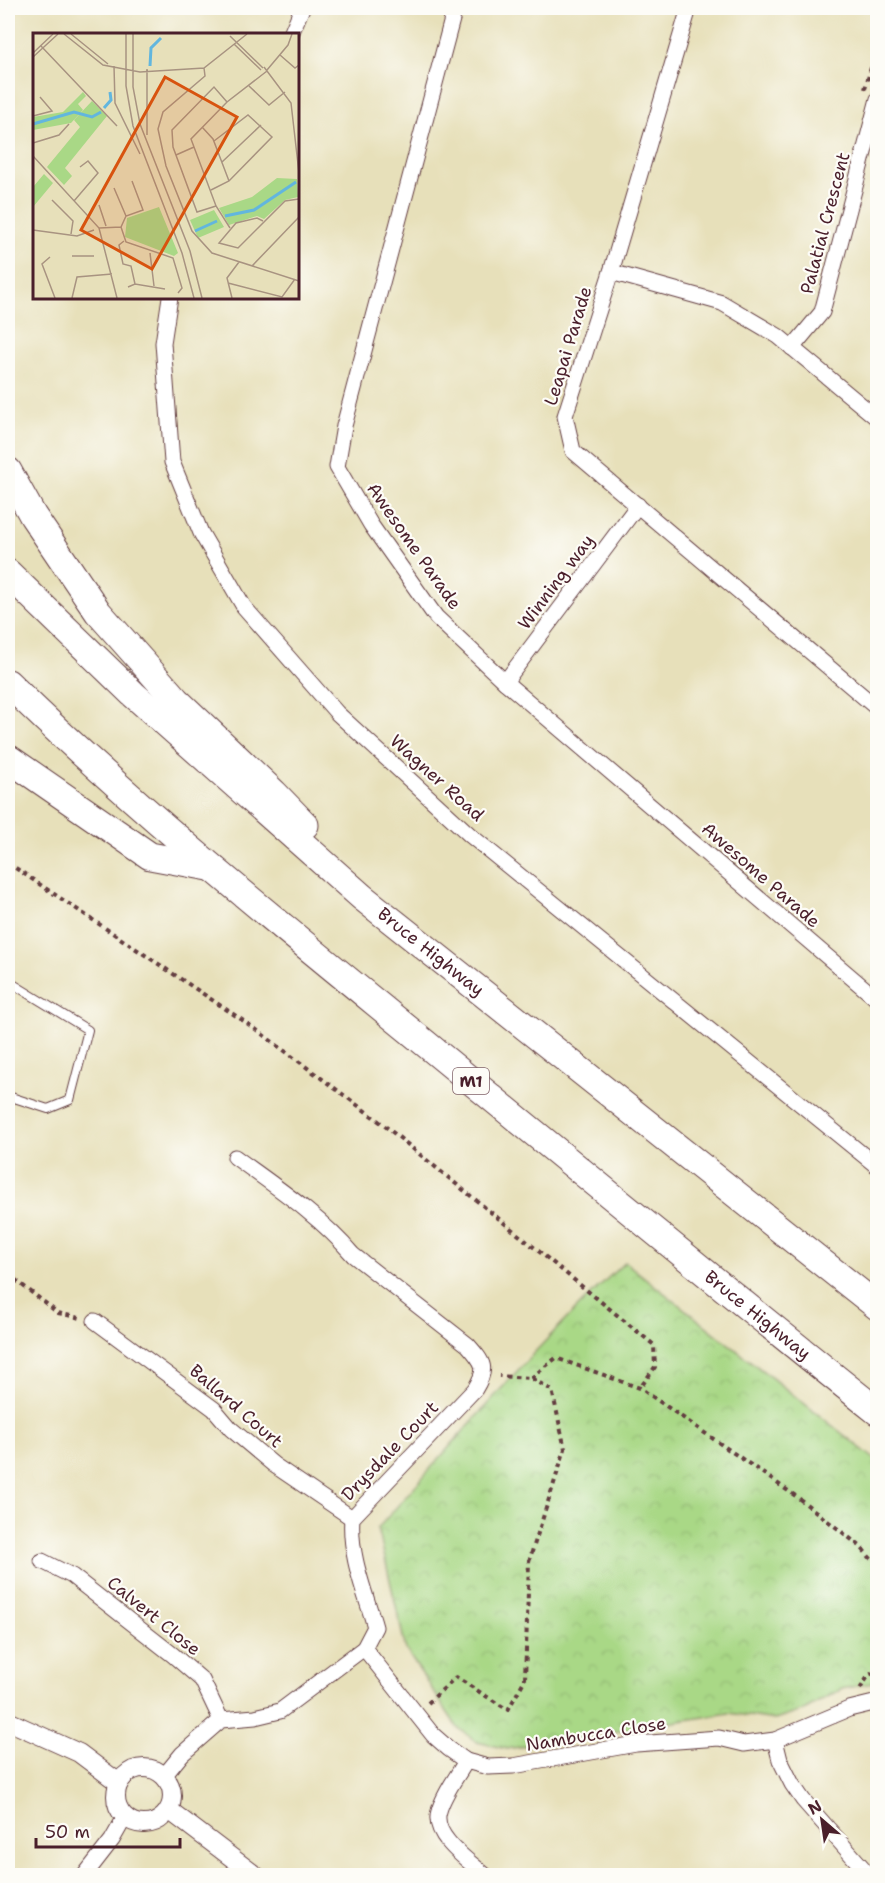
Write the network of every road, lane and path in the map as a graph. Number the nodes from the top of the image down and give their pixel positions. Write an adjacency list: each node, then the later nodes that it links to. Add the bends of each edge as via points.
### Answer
1 (302, 8): 4 (street)
2 (455, 8): 13 (street, Awesome Parade, via 344,426 337,467 371,525 436,617)
3 (688, 8): 6 (street, Leapai Parade)
4 (291, 33)
5 (878, 99): 8 (street, Palatial Crescent, via 822,312)
6 (611, 272): 8 (street, via 722,303); 11 (street, Leapai Parade, via 565,416 573,451)
7 (170, 298): 24 (street, Wagner Road, via 163,343 172,462 201,533 244,607 337,713 471,836)
8 (792, 348): 9 (street)
9 (878, 419)
10 (8, 471): 19 (highway, via 33,516 98,612 176,699 322,843)
11 (638, 506): 13 (street, Winning way); 15 (street, Leapai Parade)
12 (8, 573): 19 (highway, Bruce Highway, via 133,694)
13 (505, 682): 21 (street, Awesome Parade)
14 (8, 683): 18 (highway, Bruce Highway / M1)
15 (878, 709)
16 (8, 758): 18 (highway, via 150,856)
17 (8, 863): 30 (path, via 254,1029 380,1122 654,1345 655,1367)
18 (210, 868): 31 (highway, Bruce Highway / M1)
19 (362, 897): 26 (highway, Bruce Highway)
20 (8, 981): 22 (lane, via 88,1030 70,1100 48,1109)
21 (878, 1000)
22 (8, 1095)
23 (235, 1157): 28 (street, via 301,1206 353,1254 468,1345 482,1364)
24 (878, 1167)
25 (8, 1274): 27 (path, via 58,1313)
26 (878, 1306)
27 (95, 1321): 32 (street, Ballard Court, via 214,1409 231,1429 274,1465)
28 (484, 1376): 29 (path); 32 (street, Drysdale Court)
29 (531, 1378): 30 (path, via 556,1358); 37 (path, via 552,1390 565,1449 529,1561 525,1679 508,1710 456,1677)
30 (640, 1388): 34 (path, via 797,1497 860,1546)
31 (878, 1412)
32 (352, 1518): 35 (street, Drysdale Court, via 356,1563 375,1627)
33 (42, 1561): 38 (street, Calvert Close, via 72,1576 173,1654 202,1680)
34 (878, 1567)
35 (364, 1648): 37 (street, Nambucca Close); 38 (street, via 280,1711)
36 (878, 1702): 40 (street, Nambucca Close, via 849,1709)
37 (417, 1714): 41 (street, Nambucca Close, via 433,1735)
38 (221, 1720): 42 (street, via 182,1754)
39 (8, 1721): 43 (street, via 79,1753)
40 (775, 1740): 41 (street, Nambucca Close, via 744,1744 720,1738 636,1744 513,1766 488,1767); 49 (street, via 780,1760 803,1800)
41 (466, 1761): 48 (street, via 438,1812 438,1828 451,1845)
42 (164, 1776): 43 (street, via 140,1768); 44 (street, via 172,1792)
43 (120, 1783): 45 (street, via 117,1801)
44 (169, 1810): 45 (street, via 148,1824); 47 (street)
45 (125, 1817): 46 (street)
46 (84, 1875)
47 (256, 1875)
48 (486, 1875)
49 (870, 1875)

